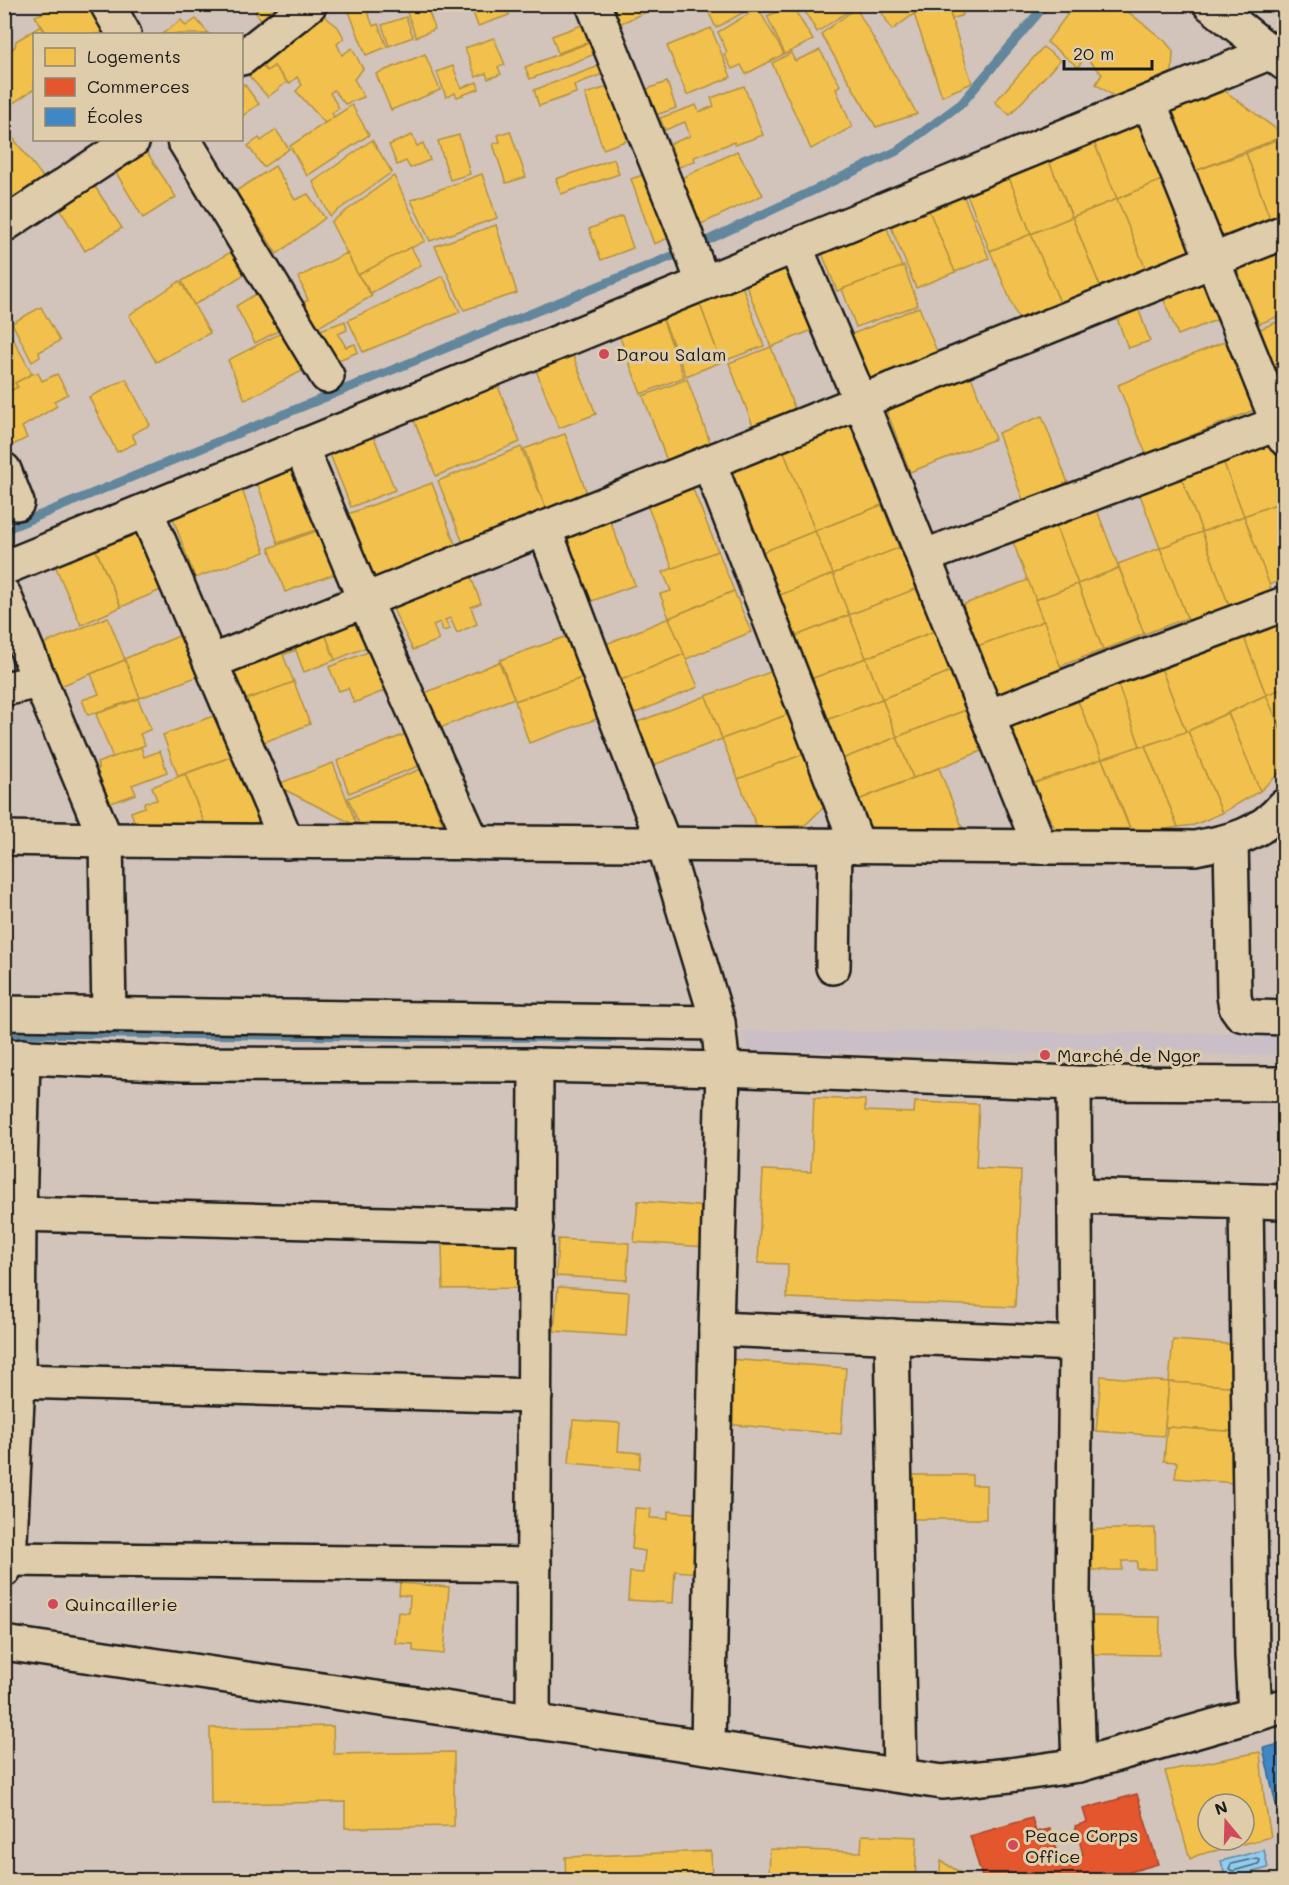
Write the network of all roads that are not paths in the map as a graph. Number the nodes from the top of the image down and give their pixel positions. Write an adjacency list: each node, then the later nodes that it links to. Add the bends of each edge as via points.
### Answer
1 (107, 4): 5 (street)
2 (310, 4): 6 (street)
3 (593, 4): 15 (street)
4 (1210, 4): 7 (street)
5 (123, 33)
6 (243, 57)
7 (1278, 58): 8 (street)
8 (1149, 102): 13 (street); 14 (street)
9 (131, 141): 11 (street)
10 (185, 141): 16 (street)
11 (4, 225)
12 (1284, 232): 14 (street)
13 (795, 246): 15 (street); 17 (street)
14 (1213, 261): 17 (street); 18 (street)
15 (696, 262): 19 (street)
16 (327, 376)
17 (861, 402): 20 (street); 25 (street)
18 (1281, 430): 25 (street)
19 (302, 447): 23 (street); 28 (street)
20 (709, 463): 24 (street); 41 (street)
21 (4, 471): 22 (street)
22 (17, 503)
23 (146, 511): 26 (street); 30 (street)
24 (544, 528): 28 (street); 40 (street)
25 (923, 557): 33 (street)
26 (4, 568)
27 (4, 595): 31 (street)
28 (365, 601): 30 (street); 39 (street)
29 (1284, 604): 33 (street)
30 (211, 662): 38 (street)
31 (40, 681): 32 (street); 36 (street)
32 (4, 689)
33 (988, 717): 42 (street)
34 (1284, 807): 37 (street, via 1256,831)
35 (4, 838): 36 (street)
36 (106, 840): 38 (street); 45 (street)
37 (1231, 841): 42 (street, via 1195,848); 46 (street, via 1236,1007 1241,1014 1254,1017)
38 (287, 842): 39 (street)
39 (473, 843): 40 (street)
40 (664, 844): 41 (street); 47 (street)
41 (847, 846): 42 (street); 43 (street)
42 (1040, 847)
43 (833, 967)
44 (4, 1013): 45 (street)
45 (109, 1015): 47 (street)
46 (1284, 1018)
47 (718, 1023): 50 (street)
48 (14, 1056): 49 (street, via 183,1064); 56 (street)
49 (536, 1065): 50 (street); 57 (street)
50 (723, 1069): 51 (street); 58 (street)
51 (1074, 1083): 52 (street); 53 (street)
52 (1284, 1084)
53 (1076, 1196): 54 (street); 60 (street)
54 (1246, 1201): 55 (street); 66 (street, via 1252,1656)
55 (1284, 1202)
56 (19, 1214): 57 (street); 61 (street)
57 (536, 1228): 62 (street)
58 (716, 1329): 59 (street); 68 (street)
59 (892, 1336): 60 (street); 70 (street)
60 (1076, 1344): 69 (street, via 1073,1591)
61 (18, 1381): 62 (street); 63 (street)
62 (535, 1396): 64 (street)
63 (7, 1564): 64 (street)
64 (534, 1565): 67 (street)
65 (4, 1643): 67 (street)
66 (1270, 1710): 69 (street)
67 (533, 1722): 68 (street)
68 (708, 1746): 70 (street)
69 (1078, 1765): 70 (street, via 942,1782)
70 (900, 1775)

